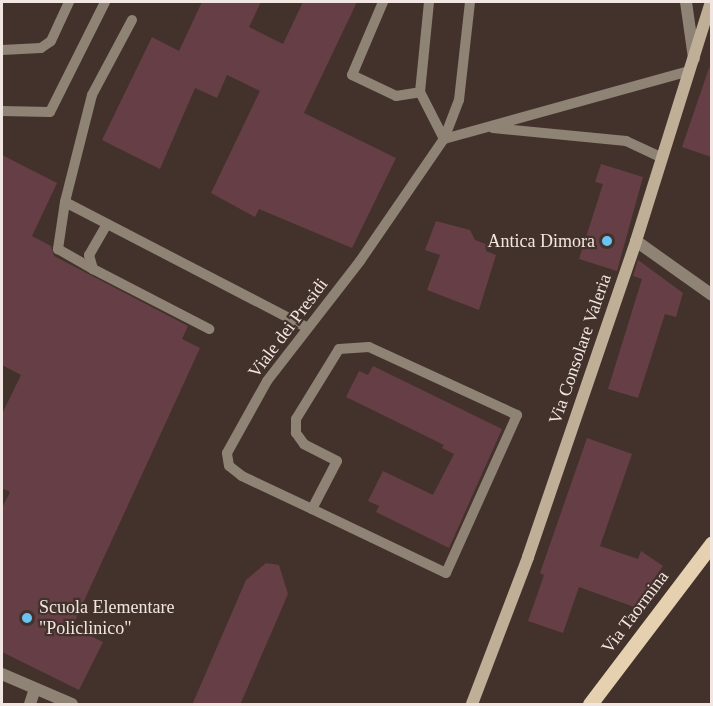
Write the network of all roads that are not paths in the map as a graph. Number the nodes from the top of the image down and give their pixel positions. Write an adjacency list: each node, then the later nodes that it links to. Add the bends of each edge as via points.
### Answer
1 (69, 2): 9 (lane, via 51,41 41,48)
2 (105, 2): 13 (lane, via 50,112)
3 (383, 2): 12 (lane, via 352,75 396,96)
4 (429, 2): 12 (lane)
5 (470, 2): 15 (lane, Viale dei Presidi, via 459,100)
6 (686, 2): 10 (street)
7 (711, 2): 10 (main road, Via Consolare Valeria)
8 (132, 20): 17 (lane, via 92,95)
9 (2, 50)
10 (694, 58): 11 (main road, Via Consolare Valeria)
11 (690, 71): 14 (lane); 16 (main road, Via Consolare Valeria)
12 (420, 92): 15 (lane)
13 (2, 111)
14 (487, 127): 15 (lane); 16 (lane, via 626,141)
15 (444, 139): 22 (lane, Viale dei Presidi, via 360,261)
16 (662, 158): 19 (main road, Via Consolare Valeria)
17 (65, 202): 18 (lane); 20 (lane, via 58,249)
18 (107, 224): 20 (lane, via 89,255); 22 (lane)
19 (636, 241): 21 (street); 30 (main road, Via Consolare Valeria, via 528,556)
20 (93, 269): 23 (lane)
21 (711, 295)
22 (306, 327): 24 (lane, Viale dei Presidi, via 267,381 226,453 230,466 242,476)
23 (209, 329)
24 (312, 510): 24 (lane, via 446,573 517,415 369,347 339,349 296,419 297,433 304,444 337,461)
25 (711, 543): 31 (main road, Via Taormina)
26 (2, 674): 27 (street)
27 (35, 689): 28 (street); 29 (street)
28 (30, 705)
29 (72, 705)
30 (472, 705)
31 (590, 705)

